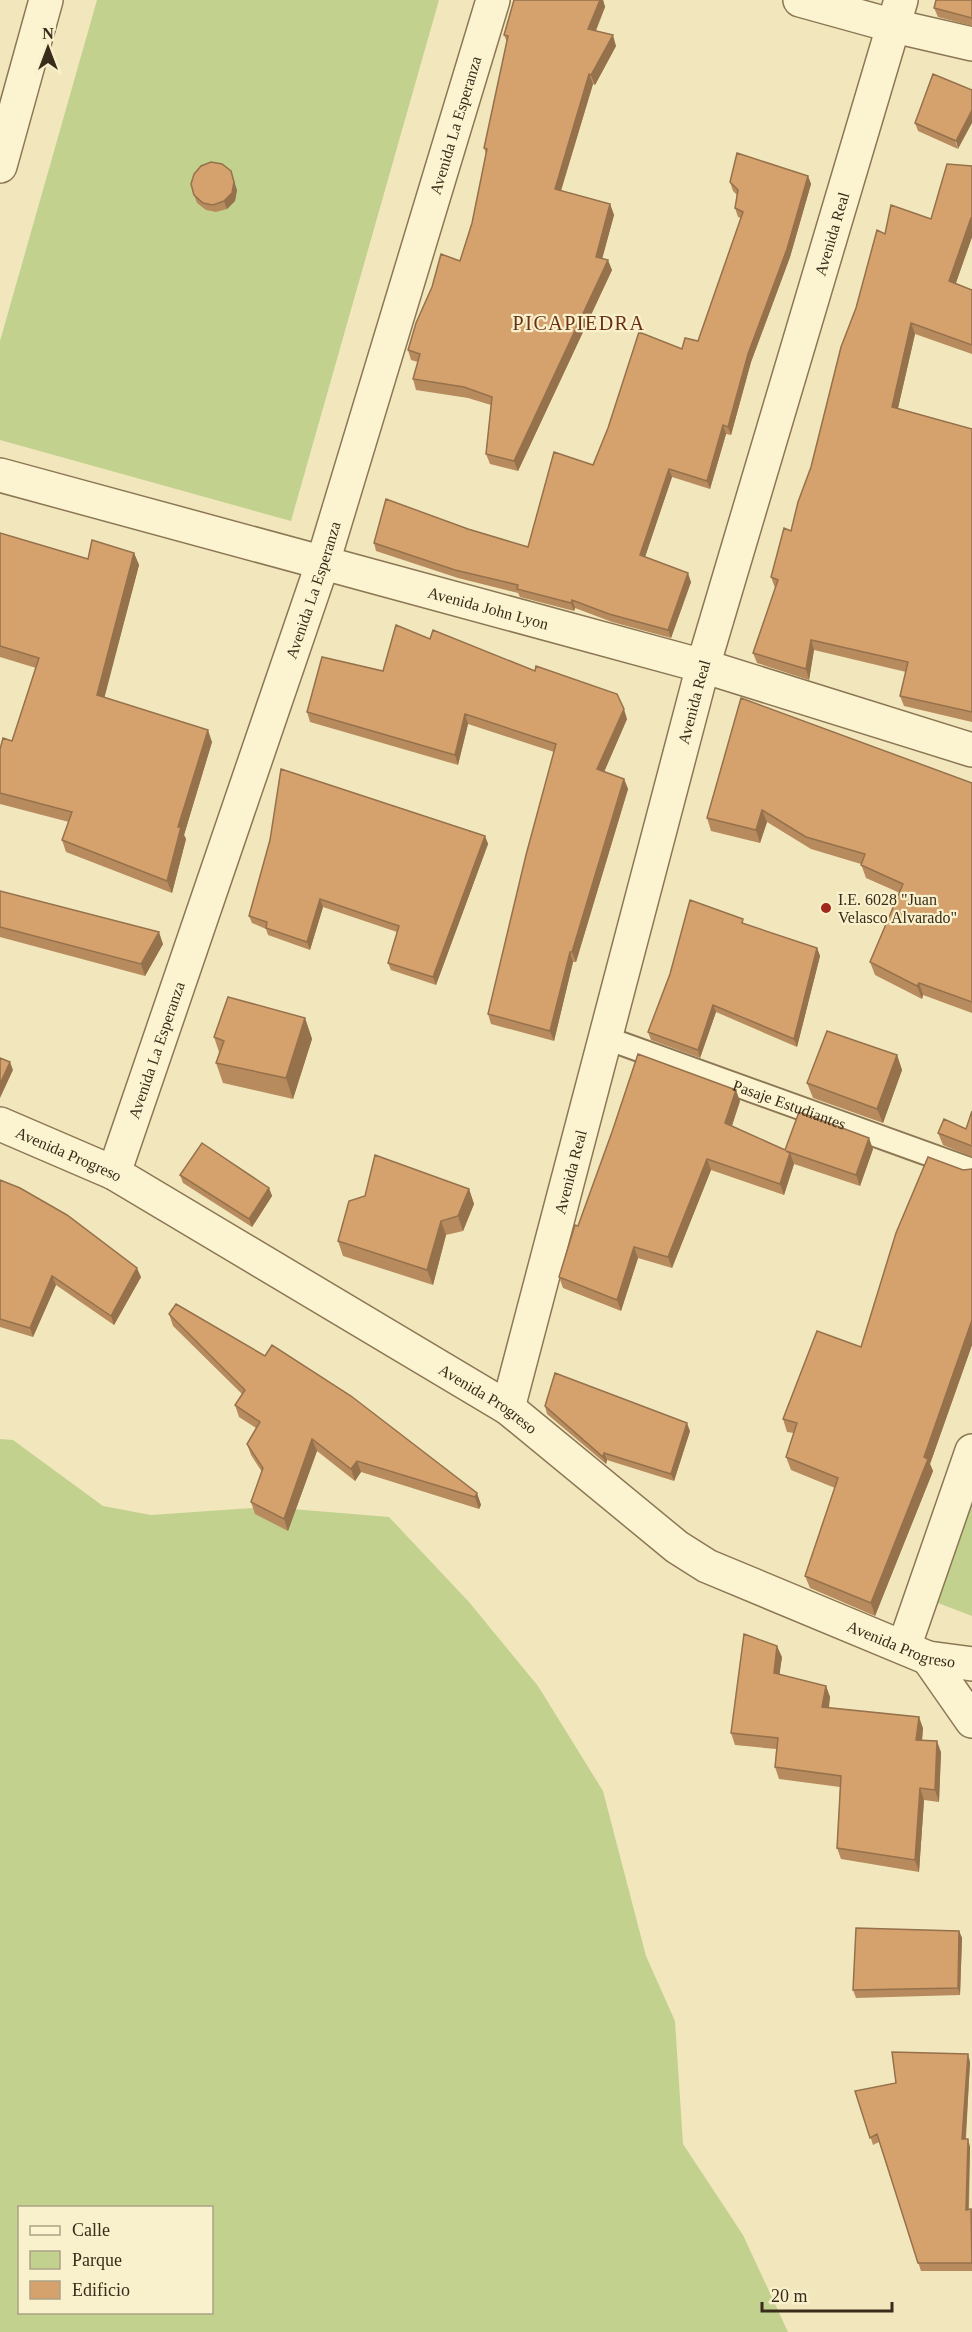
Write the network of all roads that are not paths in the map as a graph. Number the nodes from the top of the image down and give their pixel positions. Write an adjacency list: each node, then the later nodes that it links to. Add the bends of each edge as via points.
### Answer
1 (46, 0): 6 (street)
2 (494, 0): 8 (street, Avenida La Esperanza)
3 (800, 0): 4 (street)
4 (897, 13): 5 (street); 9 (street, Avenida Real)
5 (972, 44)
6 (0, 166)
7 (0, 475): 8 (street, Avenida John Lyon)
8 (323, 562): 9 (street, Avenida John Lyon); 14 (street, Avenida La Esperanza)
9 (703, 666): 10 (street, Avenida John Lyon); 11 (street, Avenida Real)
10 (972, 750)
11 (606, 1038): 13 (lane, Pasaje Estudiantes); 15 (street, Avenida Real)
12 (0, 1124): 14 (street, Avenida Progreso)
13 (972, 1170)
14 (114, 1173): 15 (street, Avenida Progreso)
15 (508, 1408): 17 (street, Avenida Progreso, via 677,1547 707,1566)
16 (972, 1451): 17 (street)
17 (916, 1653): 18 (street, Avenida Progreso); 19 (street)
18 (972, 1664)
19 (972, 1720)

